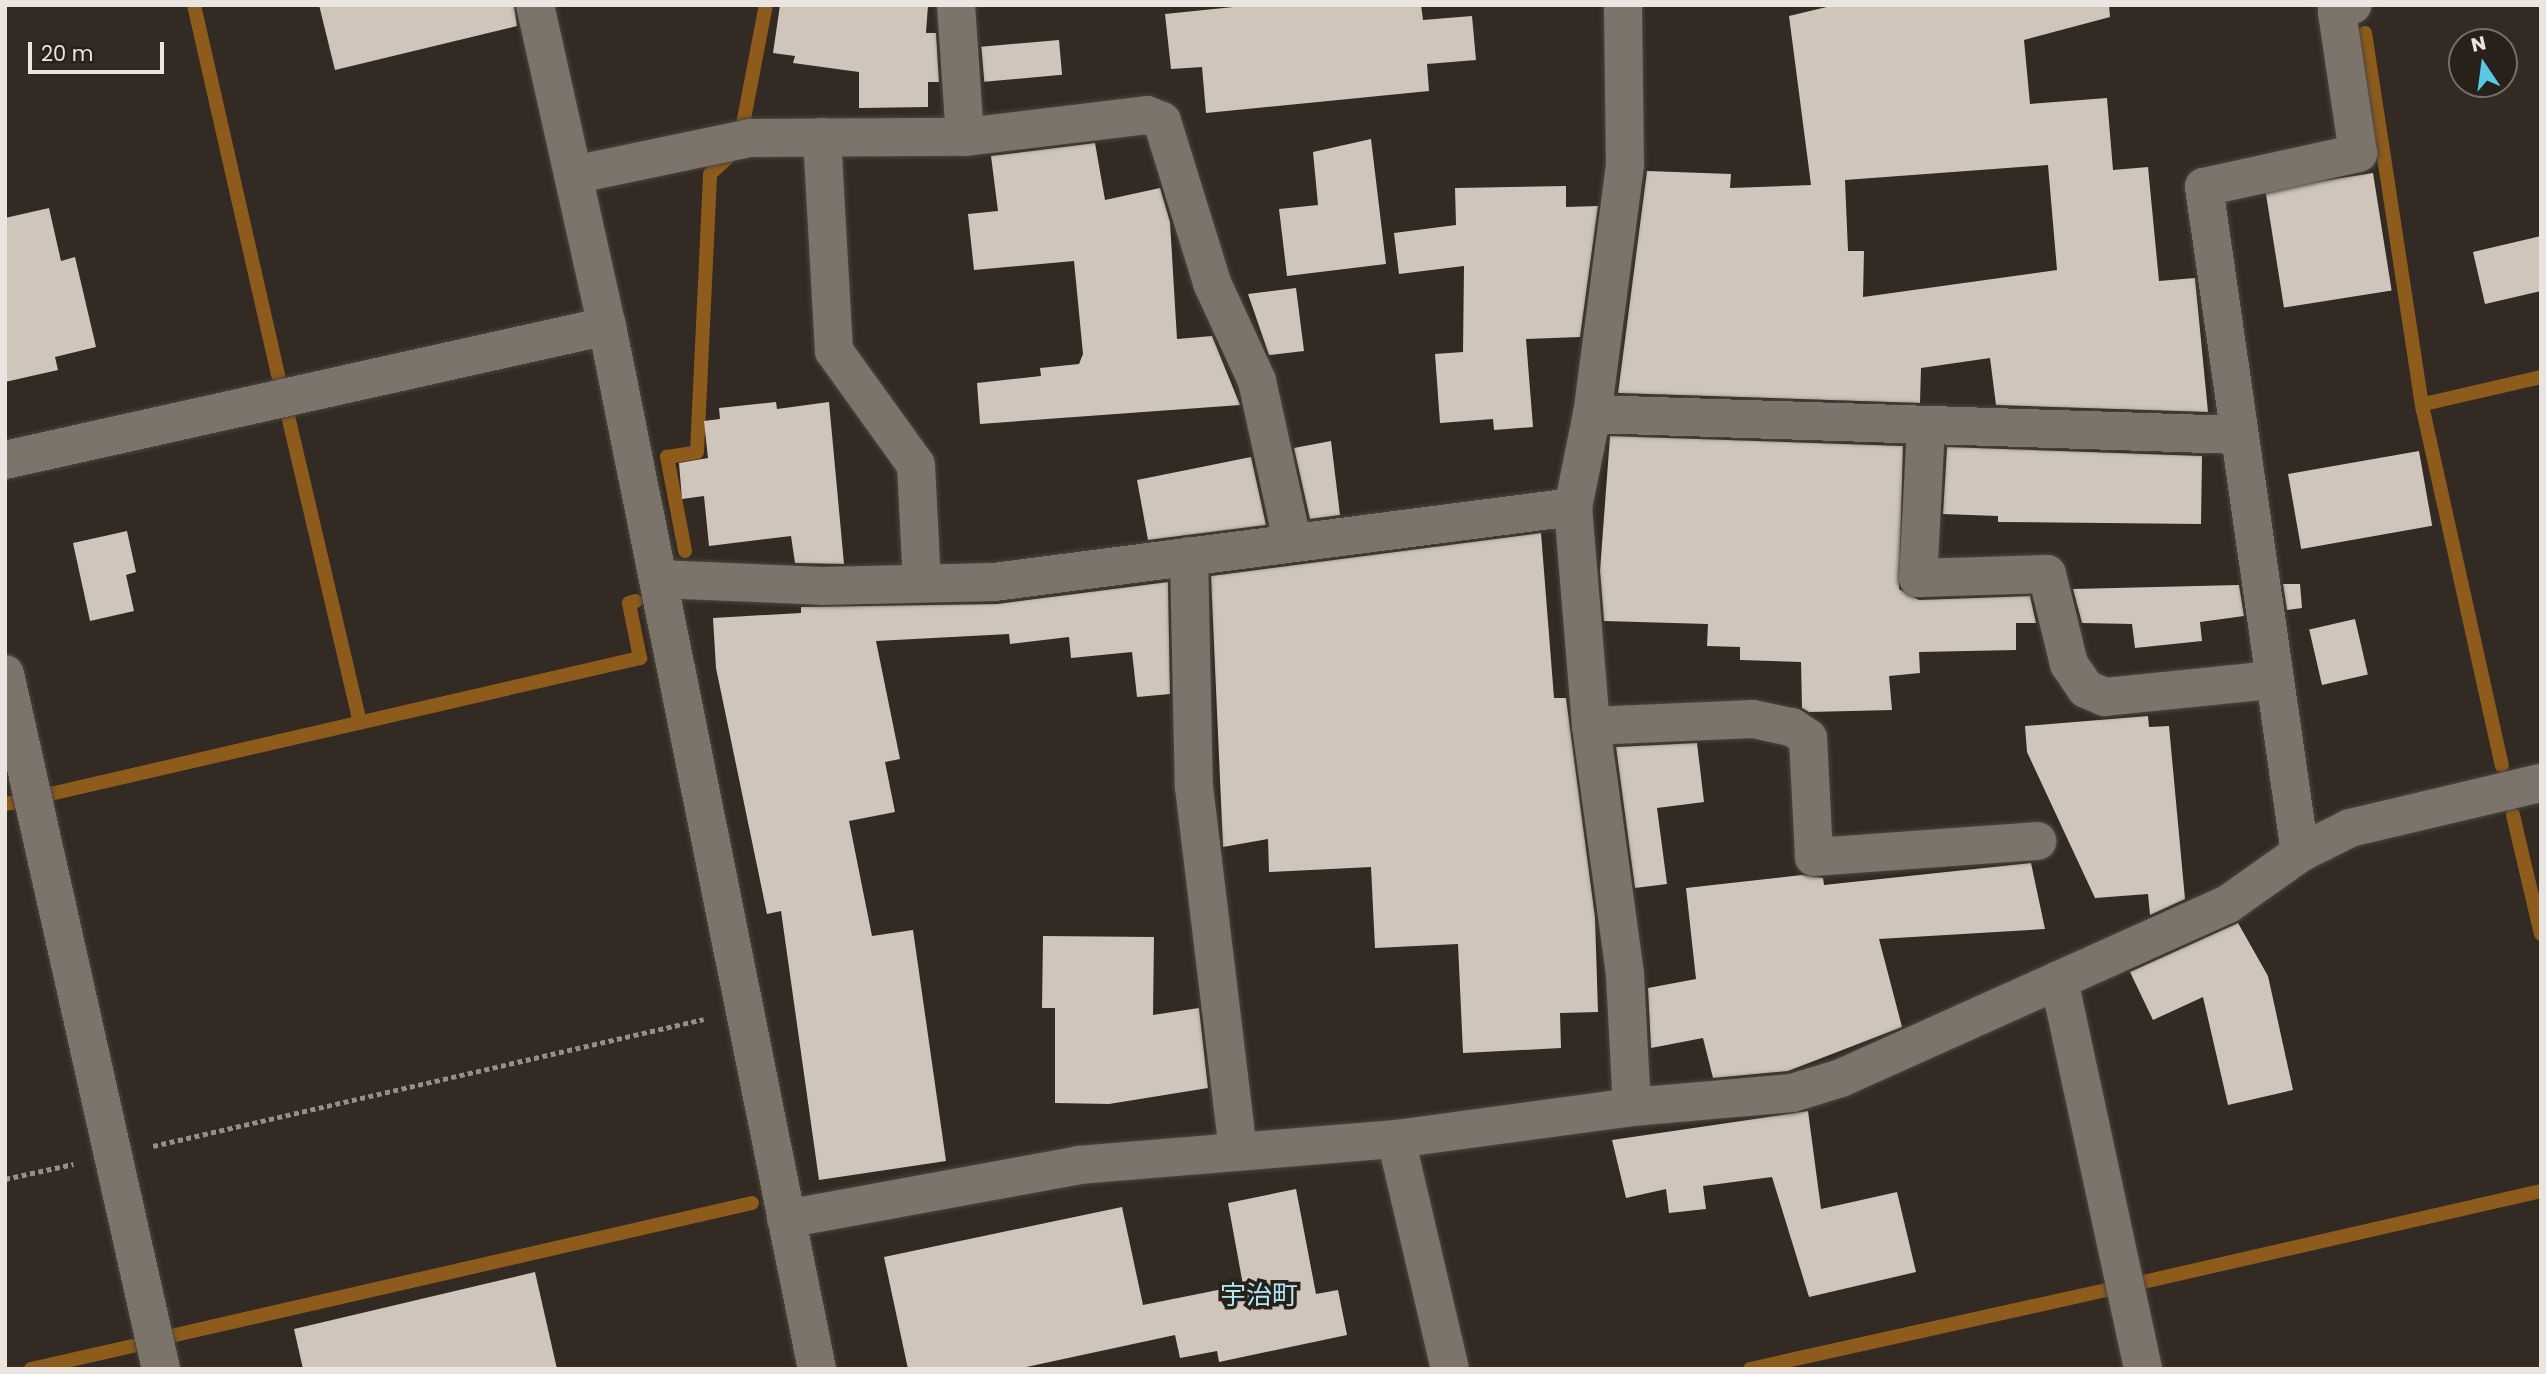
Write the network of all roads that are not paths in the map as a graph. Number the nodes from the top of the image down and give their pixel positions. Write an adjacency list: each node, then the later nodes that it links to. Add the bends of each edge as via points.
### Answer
1 (535, 5): 7 (street)
2 (956, 5): 6 (street)
3 (1623, 5): 9 (street, via 1625,165)
4 (2352, 5): 11 (street, via 2337,12 2358,153 2204,187)
5 (822, 137): 6 (street); 7 (street, via 750,138); 17 (street, via 834,351 916,465)
6 (965, 137): 14 (street, via 1147,115 1162,121 1212,283 1257,381)
7 (573, 175): 8 (street)
8 (607, 326): 12 (street); 16 (street)
9 (1592, 414): 10 (street); 13 (street)
10 (1926, 427): 11 (street); 19 (street, via 1918,578 2047,574 2069,664 2086,689 2105,697)
11 (2237, 435): 19 (street)
12 (5, 460)
13 (1573, 508): 14 (street); 20 (street)
14 (1292, 540): 15 (street)
15 (1189, 556): 17 (street, via 1096,571); 27 (street, via 1194,787)
16 (658, 579): 17 (street); 28 (street)
17 (922, 583)
18 (5, 674): 29 (street)
19 (2270, 680): 23 (street)
20 (1591, 726): 22 (street, via 1753,719 1792,727 1808,738 1814,857); 25 (street, via 1625,975)
21 (2541, 783): 23 (street, via 2350,828)
22 (2037, 841)
23 (2300, 853): 24 (street, via 2228,904)
24 (2059, 980): 25 (street, via 1841,1078 1792,1093); 32 (street)
25 (1632, 1107): 26 (street)
26 (1396, 1139): 27 (street); 31 (street)
27 (1238, 1150): 28 (street, via 1079,1165)
28 (786, 1219): 30 (street)
29 (161, 1369)
30 (817, 1369)
31 (1450, 1369)
32 (2143, 1369)

